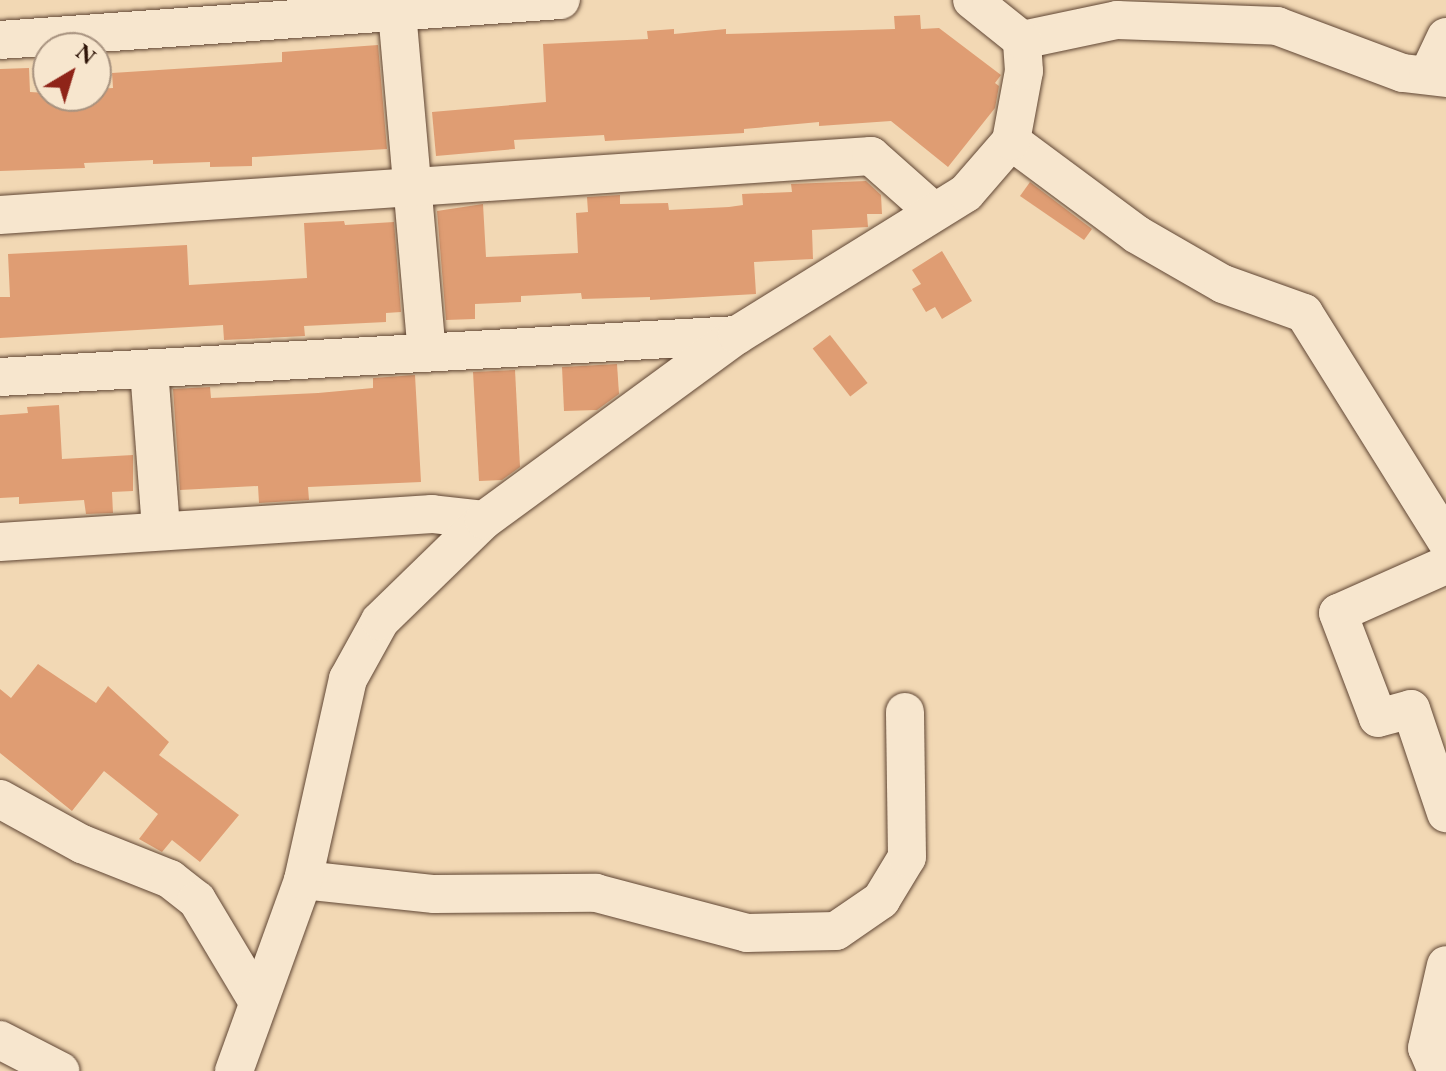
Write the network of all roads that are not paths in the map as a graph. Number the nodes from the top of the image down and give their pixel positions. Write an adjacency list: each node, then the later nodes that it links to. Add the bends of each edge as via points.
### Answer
1 (561, 0): 3 (street)
2 (972, 0): 7 (street)
3 (397, 6): 6 (street); 10 (street)
4 (1126, 10): 7 (street); 8 (street, via 1277,26 1403,73)
5 (1446, 37): 8 (street)
6 (0, 40)
7 (1022, 40): 9 (street, via 1024,71)
8 (1437, 76)
9 (1011, 141): 11 (street, via 966,193); 19 (street, via 1136,234 1223,284 1304,313)
10 (412, 185): 11 (street, via 871,156); 12 (street); 14 (street)
11 (934, 212): 13 (street)
12 (0, 215)
13 (737, 335): 14 (street); 17 (street)
14 (427, 352): 15 (street)
15 (149, 369): 16 (street); 18 (street)
16 (0, 377)
17 (484, 520): 18 (street, via 432,514); 25 (street, via 380,621 348,679)
18 (161, 529): 20 (street)
19 (1446, 540)
20 (0, 542)
21 (1446, 565): 24 (street, via 1338,613 1378,718 1411,709)
22 (905, 712): 25 (street, via 907,857 881,900 836,931 747,933 596,893 434,894)
23 (0, 799): 27 (street, via 82,844 170,879 197,900)
24 (1446, 813)
25 (303, 880): 27 (street)
26 (1446, 965): 31 (street, via 1427,1048)
27 (258, 1002): 30 (street)
28 (0, 1040): 29 (street)
29 (60, 1071)
30 (234, 1071)
31 (1437, 1071)

